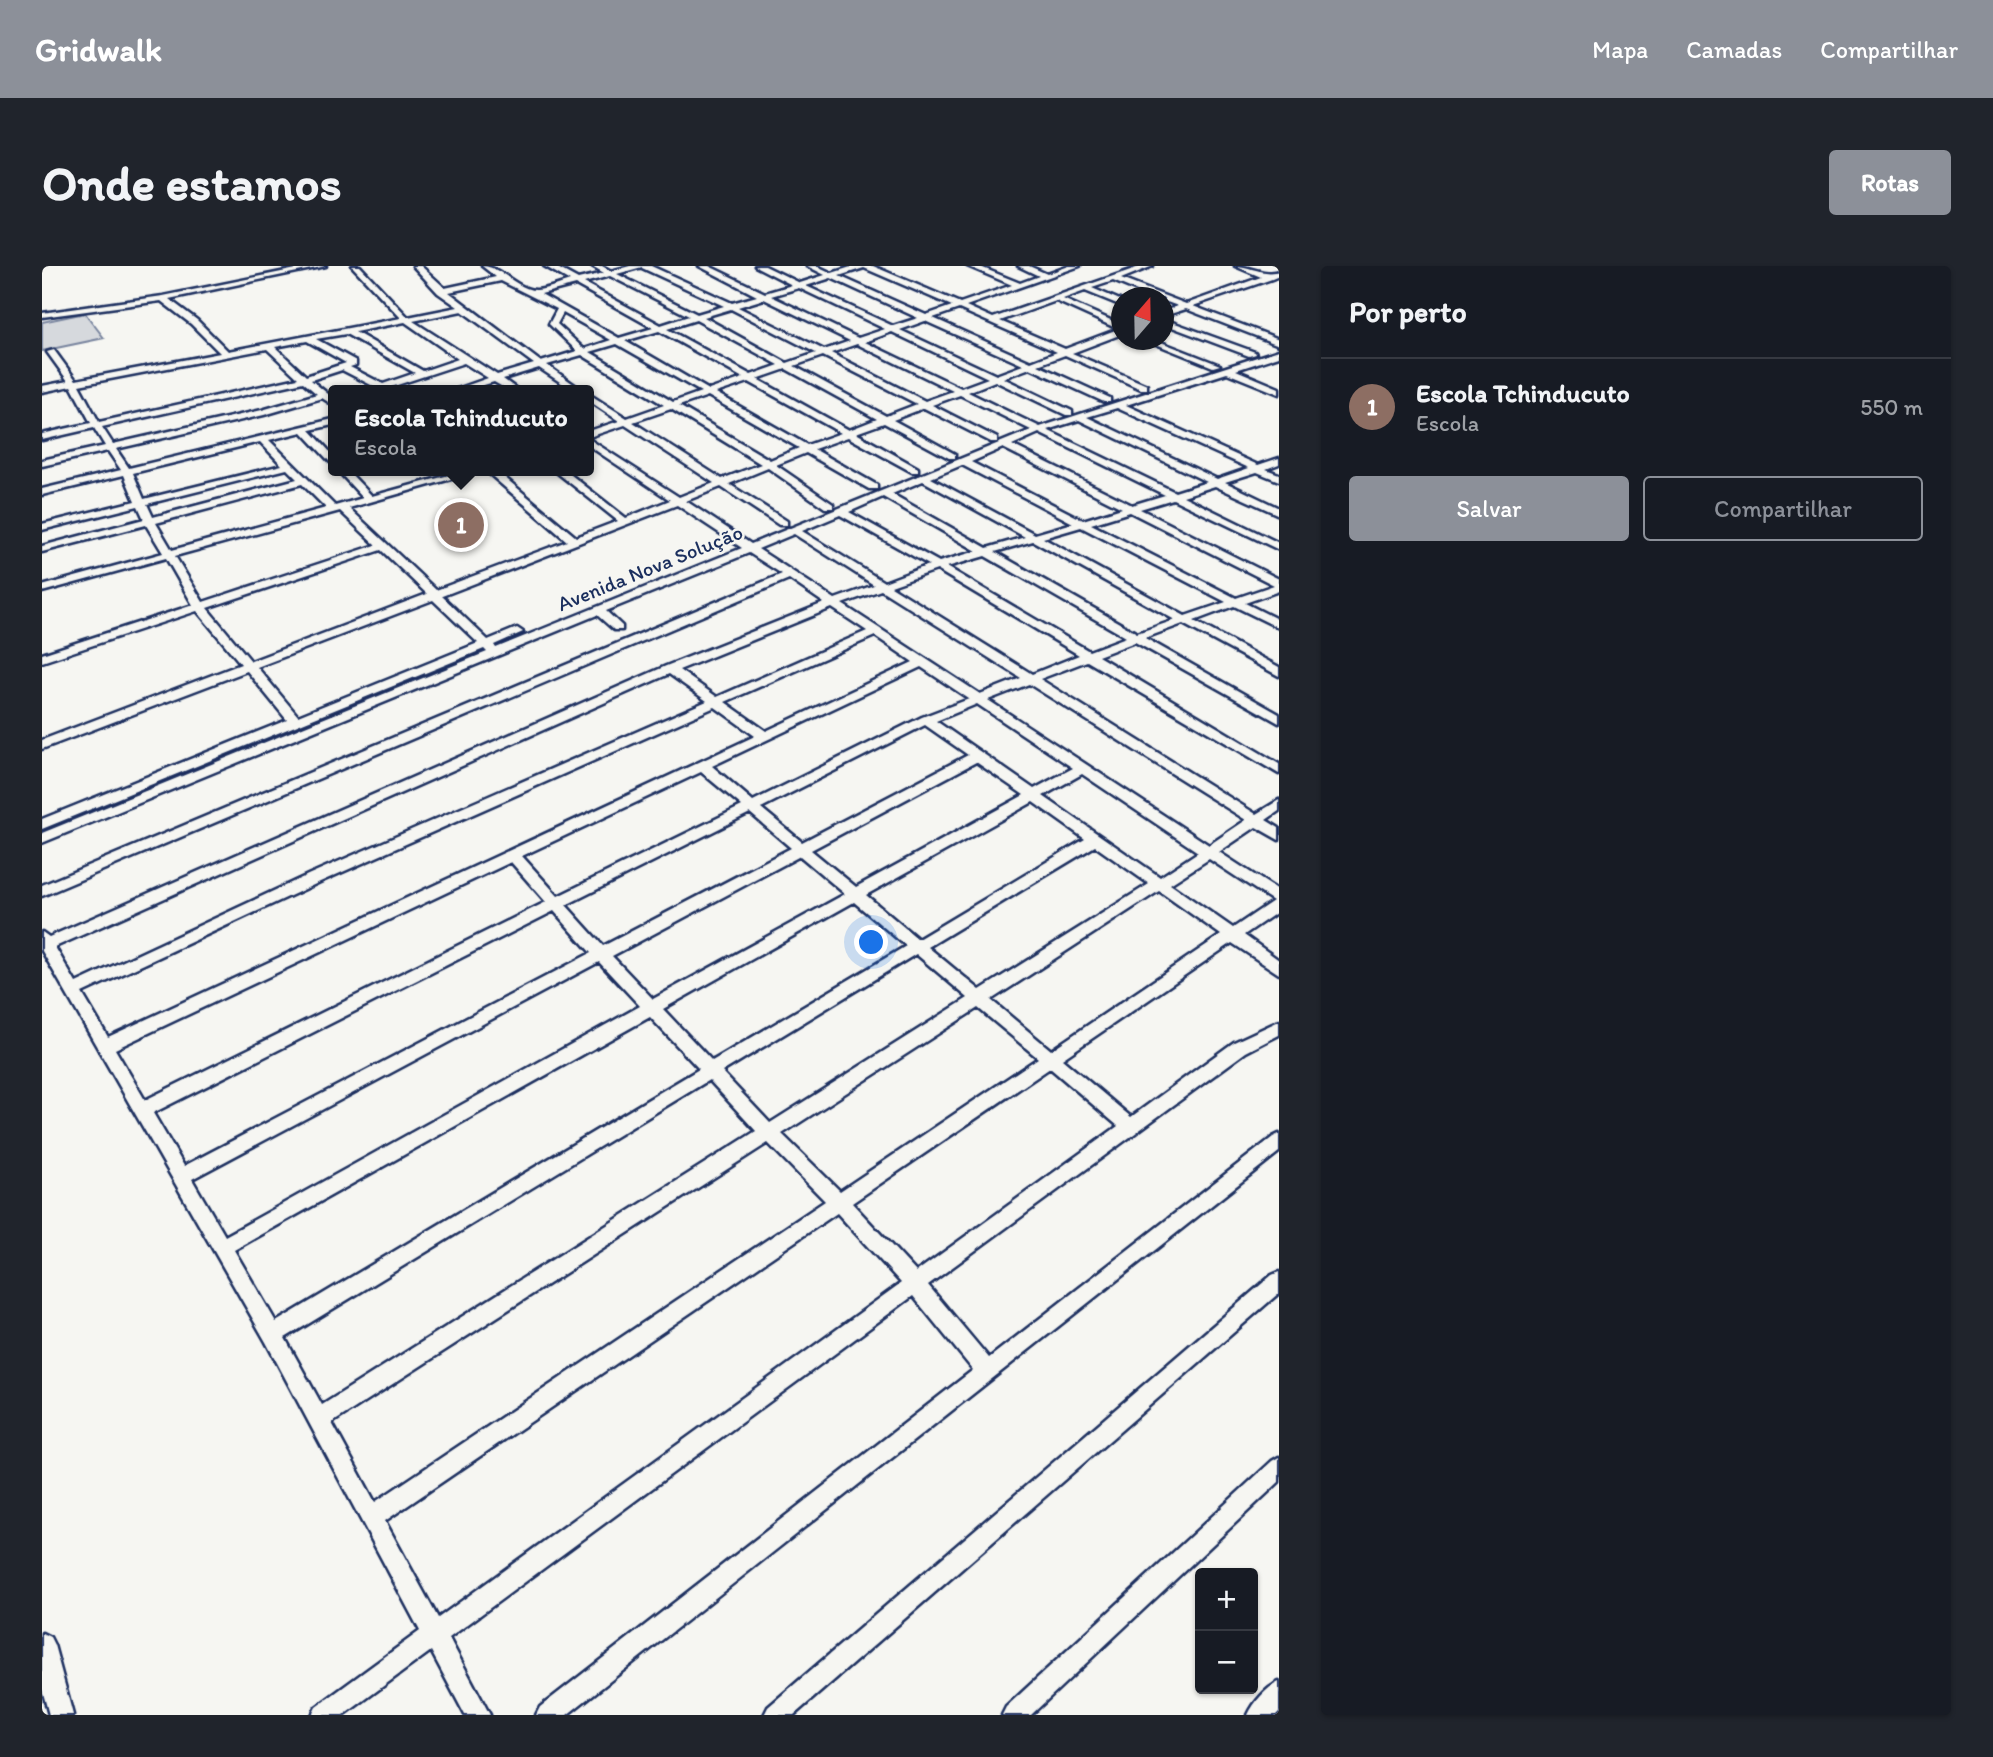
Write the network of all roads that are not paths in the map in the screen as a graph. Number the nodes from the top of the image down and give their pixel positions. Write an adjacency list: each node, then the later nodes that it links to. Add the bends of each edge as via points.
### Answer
1 (322, 266): 34 (street)
2 (356, 266): 46 (street)
3 (417, 266): 30 (street)
4 (486, 266): 21 (street)
5 (548, 266): 25 (street)
6 (596, 266): 18 (street)
7 (642, 266): 18 (street); 37 (street)
8 (703, 266): 33 (street)
9 (759, 266): 26 (street)
10 (811, 266): 19 (street)
11 (865, 266): 19 (street); 39 (street)
12 (971, 266): 27 (street)
13 (1021, 266): 23 (street)
14 (1076, 266): 23 (street)
15 (1149, 266): 22 (street)
16 (1239, 266): 20 (street)
17 (1279, 273): 20 (street)
18 (611, 274): 25 (street); 44 (street)
19 (832, 276): 26 (street); 45 (street)
20 (1268, 276): 24 (street); 38 (street)
21 (502, 278): 30 (street); 31 (street)
22 (1115, 279): 28 (street); 29 (street)
23 (1046, 280): 27 (street)
24 (1279, 280)
25 (576, 284): 31 (street); 50 (street)
26 (801, 285): 33 (street); 51 (street)
27 (1018, 285): 39 (street)
28 (1135, 287)
29 (1087, 289): 32 (street); 35 (street)
30 (441, 291): 40 (street)
31 (534, 293): 41 (street)
32 (1058, 294): 47 (street); 48 (street)
33 (767, 296): 37 (street); 56 (street)
34 (163, 298): 43 (street); 62 (street)
35 (1111, 299)
36 (1174, 302): 38 (street)
37 (731, 306): 44 (street); 65 (street)
38 (1185, 306): 42 (street); 57 (street)
39 (962, 307): 45 (street); 47 (street)
40 (462, 309): 46 (street); 68 (street)
41 (561, 309): 55 (street); 61 (street, via 553,324 556,330)
42 (1174, 310)
43 (42, 315)
44 (697, 317): 50 (street); 72 (street)
45 (928, 318): 51 (street); 70 (street)
46 (407, 320): 52 (street); 67 (street)
47 (992, 321): 63 (street)
48 (1111, 323)
49 (1174, 325): 66 (street)
50 (658, 329): 55 (street); 78 (street)
51 (895, 329): 56 (street); 76 (street)
52 (348, 331): 54 (street); 74 (street)
53 (1111, 333): 63 (street)
54 (308, 338): 58 (street); 71 (street, via 353,362)
55 (618, 341): 61 (street); 89 (street)
56 (858, 342): 65 (street); 87 (street)
57 (1279, 344): 66 (street, Avenida Nova Solução)
58 (268, 345): 62 (street); 75 (street)
59 (1174, 349): 73 (street)
60 (51, 352): 79 (street)
61 (583, 352): 68 (street); 95 (street)
62 (225, 353): 79 (street)
63 (1062, 353): 70 (street); 85 (street)
64 (1279, 353): 66 (street, Avenida Nova Solução)
65 (823, 354): 72 (street); 94 (street)
66 (1257, 356): 69 (street); 73 (street, Avenida Nova Solução)
67 (466, 359): 74 (street); 77 (street)
68 (541, 365): 77 (street); 84 (street)
69 (1279, 365)
70 (1028, 366): 76 (street); 93 (street)
71 (342, 367): 75 (street); 80 (street)
72 (787, 367): 78 (street); 97 (street)
73 (1221, 367): 85 (street, Avenida Nova Solução); 88 (street); 93 (street, Avenida Nova Solução)
74 (422, 374): 81 (street)
75 (302, 377): 90 (street); 100 (street)
76 (996, 377): 87 (street); 96 (street)
77 (498, 379): 82 (street); 83 (street)
78 (748, 379): 89 (street); 104 (street)
79 (74, 383): 86 (street); 100 (street)
80 (371, 385)
81 (390, 385)
82 (476, 385)
83 (507, 385)
84 (571, 385)
85 (1144, 387): 93 (street, Avenida Nova Solução)
86 (42, 389)
87 (958, 391): 94 (street); 101 (street)
88 (1279, 391)
89 (709, 393): 95 (street); 110 (street)
90 (323, 395): 91 (street); 109 (street)
91 (328, 398)
92 (594, 400): 98 (street)
93 (1113, 402): 96 (street, Avenida Nova Solução); 117 (street)
94 (922, 405): 97 (street); 107 (street)
95 (672, 406): 98 (street); 115 (street)
96 (1074, 415): 101 (street, Avenida Nova Solução); 127 (street)
97 (884, 419): 104 (street); 112 (street)
98 (626, 422): 103 (street); 129 (street)
99 (328, 423): 102 (street)
100 (96, 425): 105 (street); 109 (street)
101 (1034, 427): 107 (street, Avenida Nova Solução); 132 (street)
102 (304, 429): 106 (street); 111 (street)
103 (594, 432)
104 (848, 434): 110 (street); 119 (street)
105 (42, 437)
106 (262, 439): 116 (street); 118 (street)
107 (999, 442): 112 (street, Avenida Nova Solução); 138 (street)
108 (594, 445): 134 (street)
109 (112, 448): 114 (street); 118 (street)
110 (806, 449): 115 (street); 130 (street)
111 (328, 455)
112 (957, 458): 119 (street, Avenida Nova Solução); 142 (street)
113 (1279, 461): 117 (street)
114 (42, 463)
115 (769, 464): 129 (street); 137 (street)
116 (289, 466): 126 (street); 135 (street)
117 (1257, 468): 125 (street); 127 (street)
118 (127, 472): 131 (street); 135 (street)
119 (919, 474): 130 (street, Avenida Nova Solução); 145 (street)
120 (348, 476): 133 (street)
121 (422, 476): 128 (street)
122 (456, 476): 128 (street)
123 (497, 476): 146 (street)
124 (566, 476): 141 (street)
125 (1279, 478)
126 (306, 481): 136 (street); 140 (street)
127 (1215, 482): 132 (street); 139 (street)
128 (430, 483): 133 (street)
129 (720, 483): 134 (street); 144 (street)
130 (878, 490): 137 (street, Avenida Nova Solução); 151 (street)
131 (42, 492)
132 (1174, 496): 138 (street); 149 (street)
133 (370, 499): 136 (street)
134 (677, 500): 141 (street); 148 (street)
135 (142, 503): 140 (street); 143 (street)
136 (338, 508): 147 (street); 152 (street)
137 (834, 508): 144 (street, Avenida Nova Solução); 153 (street)
138 (1129, 508): 142 (street); 156 (street)
139 (1279, 512)
140 (150, 522): 150 (street); 152 (street)
141 (625, 522): 146 (street)
142 (1083, 523): 145 (street); 160 (street)
143 (42, 527)
144 (789, 527): 148 (street, Avenida Nova Solução); 155 (street)
145 (1035, 538): 151 (street); 163 (street)
146 (575, 541): 158 (street)
147 (384, 545): 158 (street); 161 (street)
148 (743, 546): 154 (street); 162 (street, Avenida Nova Solução); 168 (street, Avenida Nova Solução)
149 (1279, 547)
150 (42, 549)
151 (988, 552): 153 (street); 167 (street)
152 (168, 554): 157 (street); 161 (street)
153 (938, 566): 155 (street); 169 (street)
154 (792, 575): 159 (street); 199 (street)
155 (882, 584): 159 (street); 175 (street)
156 (1279, 585): 160 (street)
157 (42, 589)
158 (437, 595): 168 (street); 172 (street)
159 (834, 603): 166 (street); 173 (street)
160 (1237, 603): 163 (street); 164 (street)
161 (200, 607): 170 (street); 172 (street)
162 (598, 610): 165 (street); 168 (street, Avenida Nova Solução)
163 (1185, 621): 167 (street); 174 (street)
164 (1279, 625)
165 (618, 628)
166 (877, 631): 171 (street); 177 (street)
167 (1136, 637): 169 (street); 178 (street)
168 (491, 649): 180 (street, Avenida Nova Solução); 193 (street, Avenida Nova Solução)
169 (1089, 656): 175 (street); 186 (street)
170 (42, 658)
171 (923, 662): 176 (street); 181 (street)
172 (251, 665): 180 (street); 182 (street)
173 (670, 668): 177 (street); 205 (street)
174 (1279, 672)
175 (1032, 680): 176 (street); 190 (street)
176 (981, 700): 179 (street); 185 (street)
177 (716, 703): 181 (street); 209 (street, via 314,878)
178 (1279, 719)
179 (926, 720): 183 (street); 188 (street)
180 (295, 721): 191 (street, Avenida Nova Solução)
181 (766, 737): 184 (street)
182 (42, 745)
183 (977, 756): 187 (street); 195 (street)
184 (704, 767): 188 (street); 197 (street)
185 (1083, 768): 187 (street); 196 (street)
186 (1279, 770)
187 (1034, 796): 194 (street); 200 (street)
188 (751, 806): 195 (street); 202 (street)
189 (1279, 806): 190 (street)
190 (1255, 820): 192 (street); 196 (street)
191 (42, 824)
192 (1279, 835)
193 (42, 838)
194 (1095, 839): 198 (street); 206 (street)
195 (802, 849): 200 (street); 207 (street)
196 (1208, 851): 198 (street); 201 (street)
197 (514, 856): 202 (street); 213 (street)
198 (1160, 884): 204 (street); 210 (street)
199 (42, 891)
200 (857, 894): 206 (street); 211 (street)
201 (1279, 898)
202 (556, 904): 207 (street); 216 (street)
203 (1279, 904): 204 (street)
204 (1233, 935): 208 (street); 214 (street)
205 (44, 941): 209 (street)
206 (919, 946): 210 (street); 215 (street)
207 (600, 953): 211 (street); 220 (street)
208 (1279, 968)
209 (73, 992): 213 (street)
210 (978, 1000): 214 (street); 218 (street)
211 (653, 1007): 215 (street); 222 (street)
212 (1279, 1027): 217 (street, via 1240,1046)
213 (105, 1046): 216 (street)
214 (1050, 1059): 217 (street); 221 (street)
215 (711, 1071): 218 (street); 225 (street)
216 (142, 1110): 220 (street)
217 (1130, 1126): 224 (street)
218 (769, 1133): 221 (street); 227 (street)
219 (1279, 1142): 226 (street)
220 (181, 1176): 222 (street)
221 (839, 1202): 224 (street); 229 (street)
222 (222, 1247): 225 (street)
223 (1279, 1281): 237 (street)
224 (915, 1284): 226 (street); 230 (street)
225 (273, 1335): 227 (street)
226 (986, 1370): 236 (street)
227 (319, 1419): 229 (street)
228 (1279, 1468): 238 (street)
229 (372, 1518): 230 (street)
230 (434, 1634): 234 (street); 235 (street)
231 (42, 1645): 233 (street)
232 (1279, 1694): 239 (street)
233 (61, 1715)
234 (324, 1715)
235 (478, 1715)
236 (548, 1715)
237 (776, 1715)
238 (1014, 1715)
239 (1260, 1715)

